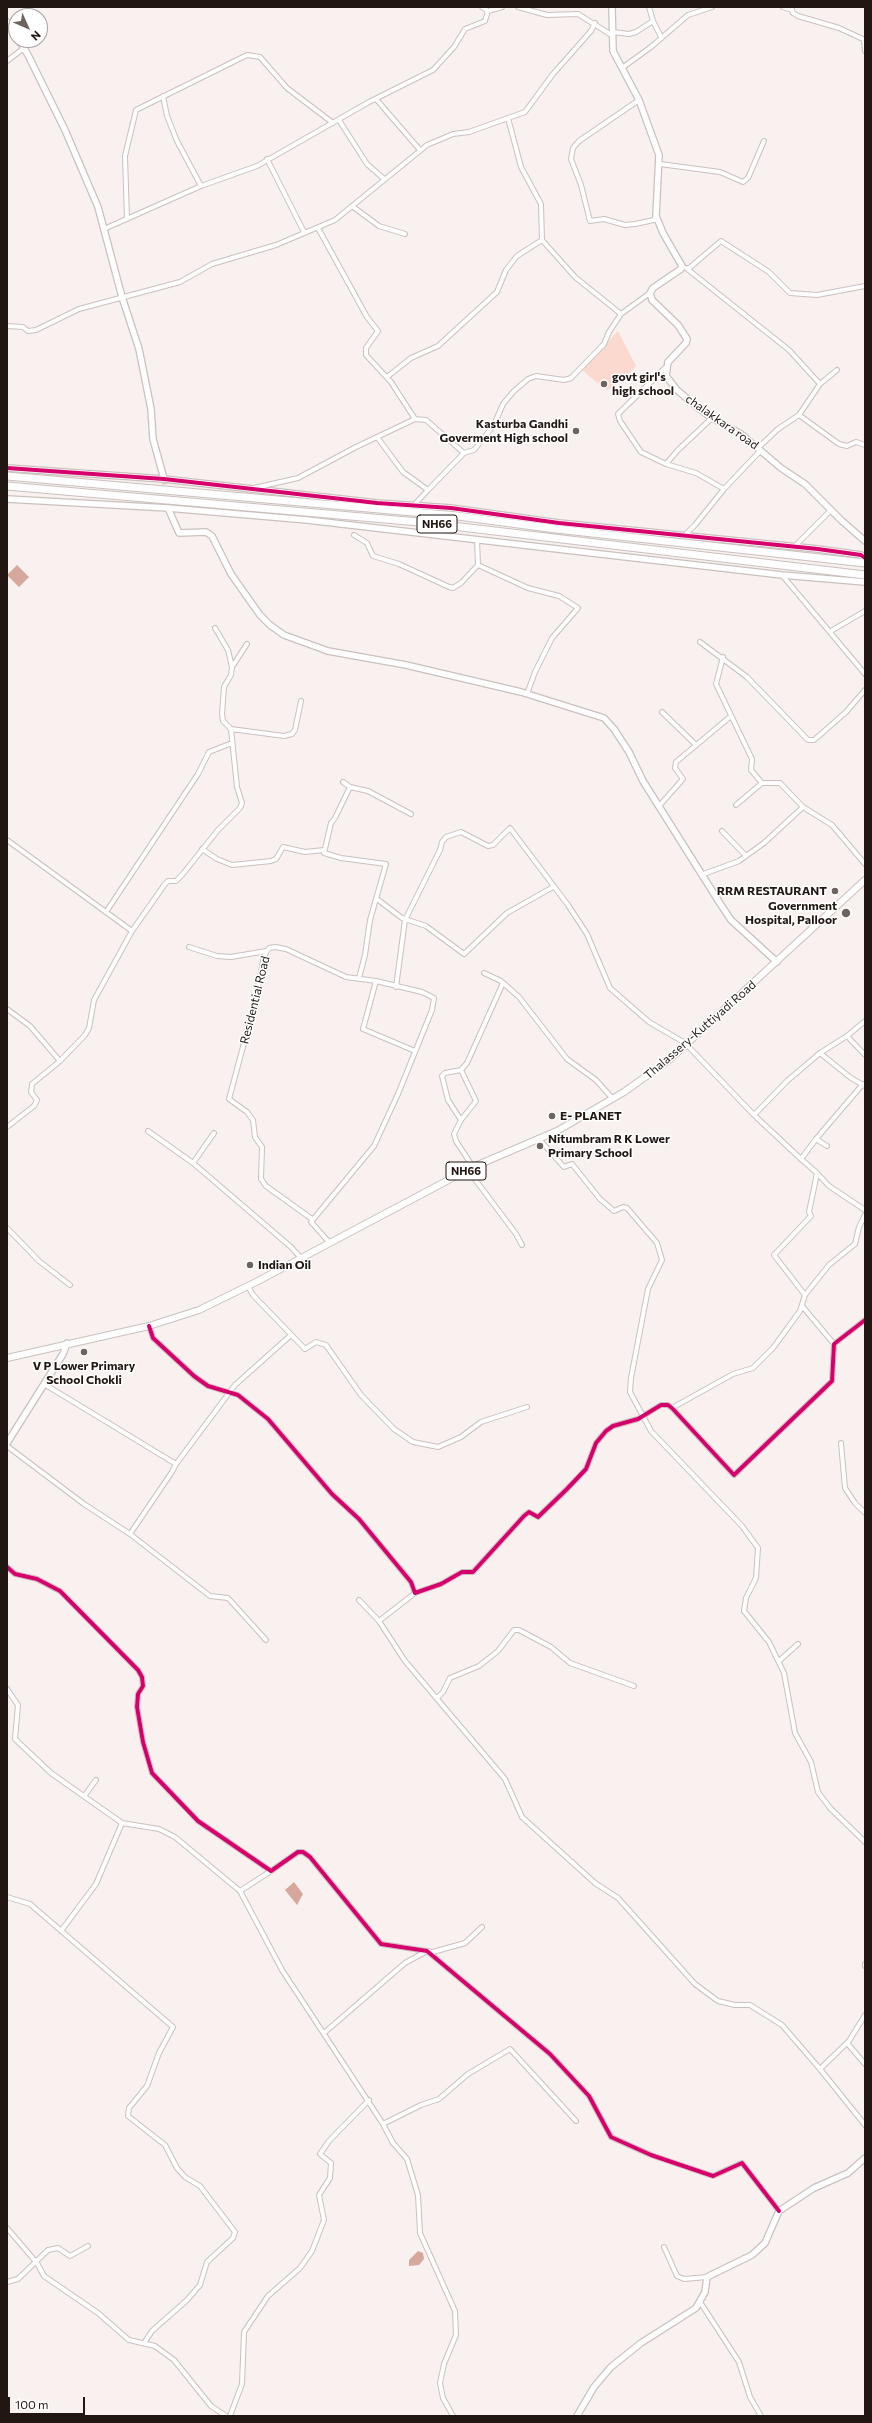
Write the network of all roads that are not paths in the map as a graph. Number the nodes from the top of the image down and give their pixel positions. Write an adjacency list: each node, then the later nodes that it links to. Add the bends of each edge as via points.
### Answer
1 (482, 7): 8 (street)
2 (518, 7): 11 (street, via 547,15 578,14)
3 (612, 7): 12 (main road)
4 (649, 7): 10 (street)
5 (712, 7): 13 (street, via 688,15)
6 (783, 7): 9 (street)
7 (500, 8): 8 (street)
8 (489, 9): 20 (street, via 485,21 464,29 454,47 433,70)
9 (792, 9): 14 (street, via 798,16 839,28)
10 (652, 21): 12 (street, via 636,32); 13 (street)
11 (594, 23): 12 (street); 22 (street, via 591,31 553,74 525,112)
12 (613, 34): 18 (main road, via 613,51)
13 (661, 37): 18 (street)
14 (865, 40): 16 (street)
15 (24, 48): 17 (street); 35 (main road, via 84,171)
16 (865, 51)
17 (7, 61)
18 (622, 68): 21 (main road)
19 (163, 96): 24 (street, via 247,55 260,57 287,88); 30 (street, via 167,116 177,141); 33 (street, via 136,110 125,156)
20 (376, 99): 23 (street); 26 (street)
21 (639, 100): 28 (main road); 32 (street, via 579,141 572,148 571,159 582,185 590,221 604,219 625,225 654,220)
22 (508, 118): 26 (street, via 469,132 453,134); 38 (street, via 521,167 542,204)
23 (339, 120): 24 (street); 29 (street, via 367,164)
24 (333, 123): 27 (street)
25 (764, 141): 28 (street, via 748,178 741,183 720,172)
26 (420, 150): 29 (street)
27 (267, 159): 30 (street, via 243,172); 36 (street)
28 (660, 164): 32 (main road)
29 (384, 179): 31 (street)
30 (201, 186): 33 (street)
31 (352, 206): 34 (street, via 335,220); 37 (street, via 379,226)
32 (656, 216): 39 (main road, via 662,233)
33 (127, 219): 35 (street)
34 (318, 228): 36 (street); 47 (street, via 367,318 378,331 364,351)
35 (104, 229): 42 (main road)
36 (304, 232): 42 (street, via 276,245 212,264 180,282)
37 (405, 234)
38 (542, 240): 43 (street, via 575,277); 47 (street, via 517,256 506,270 497,292 438,346 411,358)
39 (685, 268): 40 (street, via 721,241 769,272 790,293 817,295); 41 (main road, via 653,288); 48 (street, via 789,350)
40 (865, 286)
41 (650, 293): 43 (street); 45 (main road, via 652,300 678,325 687,339 686,344)
42 (122, 297): 44 (street, via 79,309 36,330); 59 (main road, via 139,349 151,409 153,439)
43 (622, 314): 55 (street, via 604,344 579,372 564,380 546,376 528,379 503,404 494,425 480,444)
44 (7, 326)
45 (666, 367): 50 (main road, chalakkara road, via 668,382); 56 (street, via 618,414 641,452)
46 (837, 370): 48 (street)
47 (388, 377): 51 (street)
48 (820, 384): 49 (street)
49 (799, 415): 53 (street, via 839,444 847,446 856,442); 54 (street, via 778,429)
50 (712, 418): 54 (main road, chalakkara road, via 742,434); 56 (street)
51 (415, 419): 52 (street); 55 (street, via 426,420)
52 (377, 437): 61 (street, via 298,478); 63 (street, via 403,472)
53 (865, 445)
54 (760, 448): 62 (street); 67 (main road, chalakkara road, via 781,468 805,484)
55 (464, 454): 63 (street)
56 (666, 464): 62 (street, via 696,473)
57 (7, 468): 59 (main road)
58 (7, 476): 74 (highway, NH66, via 465,516 564,530)
59 (164, 479): 61 (main road)
60 (7, 486): 77 (highway, NH66, via 419,522)
61 (252, 488): 65 (main road)
62 (724, 488): 68 (street)
63 (428, 490): 65 (street)
64 (7, 499): 66 (main road)
65 (414, 505): 68 (main road, via 559,523)
66 (168, 508): 70 (main road); 88 (main road, via 179,533 206,532 212,536 231,574 260,615 284,635 328,651 406,665)
67 (831, 510): 71 (main road, chalakkara road); 72 (street)
68 (686, 534): 72 (main road)
69 (354, 535): 75 (street, via 367,543 372,556 377,559 398,564 452,588 461,583)
70 (477, 539): 75 (street); 76 (main road)
71 (865, 541)
72 (796, 546): 73 (main road, via 861,555)
73 (865, 558)
74 (865, 563)
75 (478, 565): 88 (street, via 528,588 559,596 578,608 552,638 534,672)
76 (782, 575): 78 (main road); 81 (street)
77 (865, 575)
78 (865, 582)
79 (865, 610): 81 (street)
80 (215, 628): 85 (street, via 226,645)
81 (831, 631): 86 (street)
82 (700, 642): 84 (street)
83 (247, 644): 85 (street)
84 (723, 658): 87 (street, via 747,677 808,740 814,740 821,734 846,712); 91 (street, via 716,684)
85 (232, 667): 92 (street, via 231,675 224,687 222,714 223,721)
86 (865, 674)
87 (865, 690)
88 (527, 694): 98 (main road, via 604,718 629,752 643,781)
89 (300, 701): 92 (street, via 292,734 284,736)
90 (662, 712): 94 (street)
91 (731, 716): 94 (street); 96 (street, via 752,759 751,770)
92 (231, 729): 93 (street)
93 (232, 743): 104 (street, via 237,787 242,802 240,808); 112 (street, via 209,752 198,774)
94 (696, 745): 98 (street, via 676,762 675,768 683,779)
95 (343, 782): 97 (street)
96 (762, 783): 99 (street); 100 (street, via 780,783)
97 (350, 787): 101 (street, via 368,791); 105 (street, via 331,823)
98 (660, 805): 108 (main road)
99 (736, 805)
100 (803, 806): 106 (street, via 764,843); 107 (street, via 832,826)
101 (411, 814)
102 (722, 831): 106 (street)
103 (7, 840): 112 (street)
104 (202, 849): 105 (street, via 232,865 271,861 283,847 304,852); 114 (street, via 178,879 164,884)
105 (324, 850): 111 (street, via 327,855 386,864)
106 (746, 856): 108 (street, via 720,870)
107 (865, 864)
108 (701, 875): 118 (main road, via 731,920)
109 (865, 880): 118 (main road, Thalassery-Kuttiyadi Road / NH66)
110 (553, 887): 113 (street, via 507,913 464,954 426,926); 113 (street, via 510,828 493,845 488,846 482,845 465,833 452,834 442,842); 127 (street, via 587,934 610,988 649,1022)
111 (377, 899): 113 (street); 120 (street, via 370,920)
112 (106, 912): 114 (street)
113 (405, 920): 123 (street)
114 (132, 931): 131 (street, via 94,1000 89,1028)
115 (267, 943): 117 (street)
116 (189, 947): 117 (street, via 217,956 231,957)
117 (267, 950): 120 (street, Residential Road, via 286,949 333,972); 149 (street, Residential Road, via 228,1099 247,1112 253,1120 256,1137 262,1148 261,1179 266,1186)
118 (777, 962): 127 (main road, Thalassery-Kuttiyadi Road / NH66)
119 (484, 973): 122 (street)
120 (359, 978): 121 (street, Residential Road)
121 (376, 981): 123 (street, Residential Road); 128 (street, via 363,1029)
122 (503, 982): 132 (street, via 473,1053); 134 (street, via 528,1007 568,1059 596,1080)
123 (396, 987): 128 (street, Residential Road, via 422,992 434,998 432,1010)
124 (7, 1009): 131 (street, via 19,1016 38,1034)
125 (865, 1021): 126 (street)
126 (847, 1036): 129 (street); 130 (street)
127 (685, 1044): 134 (main road, Thalassery-Kuttiyadi Road / NH66, via 648,1077); 135 (street)
128 (415, 1051): 149 (street, via 374,1146)
129 (820, 1053): 133 (street); 135 (street, via 787,1081)
130 (864, 1054)
131 (60, 1061): 137 (street, via 32,1084 36,1100 34,1106)
132 (461, 1070): 136 (street, via 476,1101 474,1107); 136 (street, via 444,1073 442,1078 448,1100)
133 (864, 1085): 141 (street)
134 (613, 1099): 140 (main road, Thalassery-Kuttiyadi Road / NH66, via 557,1131)
135 (754, 1115): 143 (street)
136 (461, 1120): 145 (street, via 454,1134)
137 (7, 1127)
138 (148, 1131): 144 (street)
139 (214, 1133): 144 (street)
140 (538, 1138): 145 (main road, Thalassery-Kuttiyadi Road / NH66); 168 (street, via 564,1167 572,1164 600,1199 614,1211 627,1208 657,1243 662,1260 648,1289 631,1378 630,1392)
141 (816, 1139): 142 (street); 143 (street)
142 (827, 1146)
143 (801, 1158): 146 (street)
144 (193, 1163): 153 (street)
145 (470, 1168): 151 (main road, Thalassery-Kuttiyadi Road / NH66); 152 (street)
146 (817, 1173): 147 (street, via 829,1186); 156 (street, via 810,1216 774,1254)
147 (865, 1210)
148 (865, 1215): 156 (street, via 859,1226 855,1244 829,1265)
149 (312, 1219): 151 (street, via 312,1225)
150 (7, 1228): 154 (street, via 39,1261)
151 (329, 1242): 153 (main road, Thalassery-Kuttiyadi Road / NH66)
152 (522, 1245)
153 (300, 1257): 155 (main road, Thalassery-Kuttiyadi Road / NH66)
154 (70, 1285)
155 (248, 1286): 159 (main road, Thalassery-Kuttiyadi Road / NH66, via 199,1310); 160 (street)
156 (805, 1295): 157 (street)
157 (802, 1306): 162 (street); 167 (street, via 773,1348 753,1368 733,1374)
158 (865, 1320): 162 (street)
159 (149, 1326): 161 (main road, Thalassery-Kuttiyadi Road / NH66); 165 (street, via 153,1338 194,1376 208,1386)
160 (291, 1335): 165 (street); 166 (street, via 305,1349 316,1342 326,1345 376,1412 394,1430 413,1442 438,1447 462,1437 480,1422)
161 (67, 1343): 163 (main road, Thalassery-Kuttiyadi Road / NH66); 164 (main road)
162 (834, 1344): 167 (street, via 832,1380 734,1475)
163 (7, 1358)
164 (44, 1384): 170 (main road); 171 (street)
165 (228, 1393): 171 (street, via 222,1405); 175 (street, via 238,1395 268,1419 332,1494 359,1519 411,1582)
166 (527, 1407)
167 (672, 1408): 168 (street, via 664,1405)
168 (642, 1416): 175 (street, via 606,1431 596,1443 586,1469 567,1490 538,1517 529,1512 524,1516 473,1572 462,1572 441,1584); 180 (street, via 666,1449 742,1526 758,1548 756,1578 746,1598 744,1611 769,1642)
169 (841, 1443): 172 (street, via 845,1488)
170 (7, 1444): 173 (street, via 84,1504)
171 (176, 1464): 173 (street)
172 (865, 1513)
173 (130, 1534): 178 (street, via 210,1596 228,1598)
174 (7, 1567): 188 (street, via 15,1574 37,1579 60,1591 138,1670 142,1676 143,1686 138,1694 137,1707 152,1773 198,1821)
175 (415, 1593): 177 (street)
176 (359, 1600): 177 (street)
177 (380, 1621): 183 (street, via 405,1661)
178 (266, 1640)
179 (798, 1644): 180 (street)
180 (778, 1661): 187 (street, via 784,1674 795,1733 811,1762 818,1792 830,1808)
181 (634, 1686): 183 (street, via 570,1663 551,1647 519,1630 514,1630 498,1651 479,1666 450,1678)
182 (7, 1689): 185 (street, via 18,1705 15,1739 51,1773)
183 (437, 1698): 198 (street, via 505,1779 522,1817 595,1883 618,1898 695,1984 718,2001 750,2005 782,2024)
184 (96, 1780): 185 (street)
185 (85, 1795): 186 (street)
186 (122, 1823): 189 (street, via 159,1829 175,1837); 192 (street, via 96,1884)
187 (865, 1842)
188 (271, 1871): 189 (street); 193 (street, via 298,1852 303,1852 319,1867 381,1944)
189 (240, 1891): 195 (street, via 282,1970)
190 (7, 1897): 192 (street, via 30,1904)
191 (482, 1927): 193 (street, via 465,1943 433,1952)
192 (61, 1931): 212 (street, via 173,2027 159,2052 147,2086 129,2108 128,2116 165,2145 177,2168 185,2177 200,2186 235,2232 233,2238 207,2262 200,2285 152,2331)
193 (427, 1951): 195 (street, via 405,1963); 204 (street, via 550,2054 589,2096 611,2137 651,2155 713,2176 742,2163)
194 (865, 2014): 196 (street)
195 (324, 2034): 199 (street)
196 (847, 2043): 197 (street); 198 (street)
197 (865, 2064)
198 (820, 2069): 202 (street)
199 (369, 2100): 201 (street); 214 (street, via 329,2141 320,2154 331,2163 330,2178 319,2195 324,2220 312,2251 300,2268 268,2296 244,2332 242,2384)
200 (576, 2121): 201 (street, via 510,2049 468,2074 439,2099)
201 (383, 2124): 215 (street, via 393,2143 407,2159 418,2195 420,2233 455,2311 456,2335 444,2364 440,2383 443,2398)
202 (865, 2125)
203 (865, 2158): 204 (main road, via 848,2172 814,2188)
204 (779, 2211): 209 (main road, via 765,2243 752,2255)
205 (7, 2228): 208 (street)
206 (88, 2246): 208 (street, via 70,2256 58,2248 48,2250)
207 (664, 2247): 209 (street, via 677,2276 684,2279)
208 (37, 2263): 210 (street, via 18,2279); 212 (street, via 44,2276 98,2313 129,2340)
209 (707, 2277): 211 (main road, via 706,2292)
210 (7, 2282)
211 (700, 2302): 216 (main road, via 696,2308 641,2343 611,2367 594,2387); 217 (street, via 740,2362 750,2397)
212 (144, 2343): 213 (street, via 155,2346 174,2360 211,2406)
213 (226, 2416)
214 (230, 2416)
215 (453, 2416)
216 (577, 2416)
217 (761, 2416)

